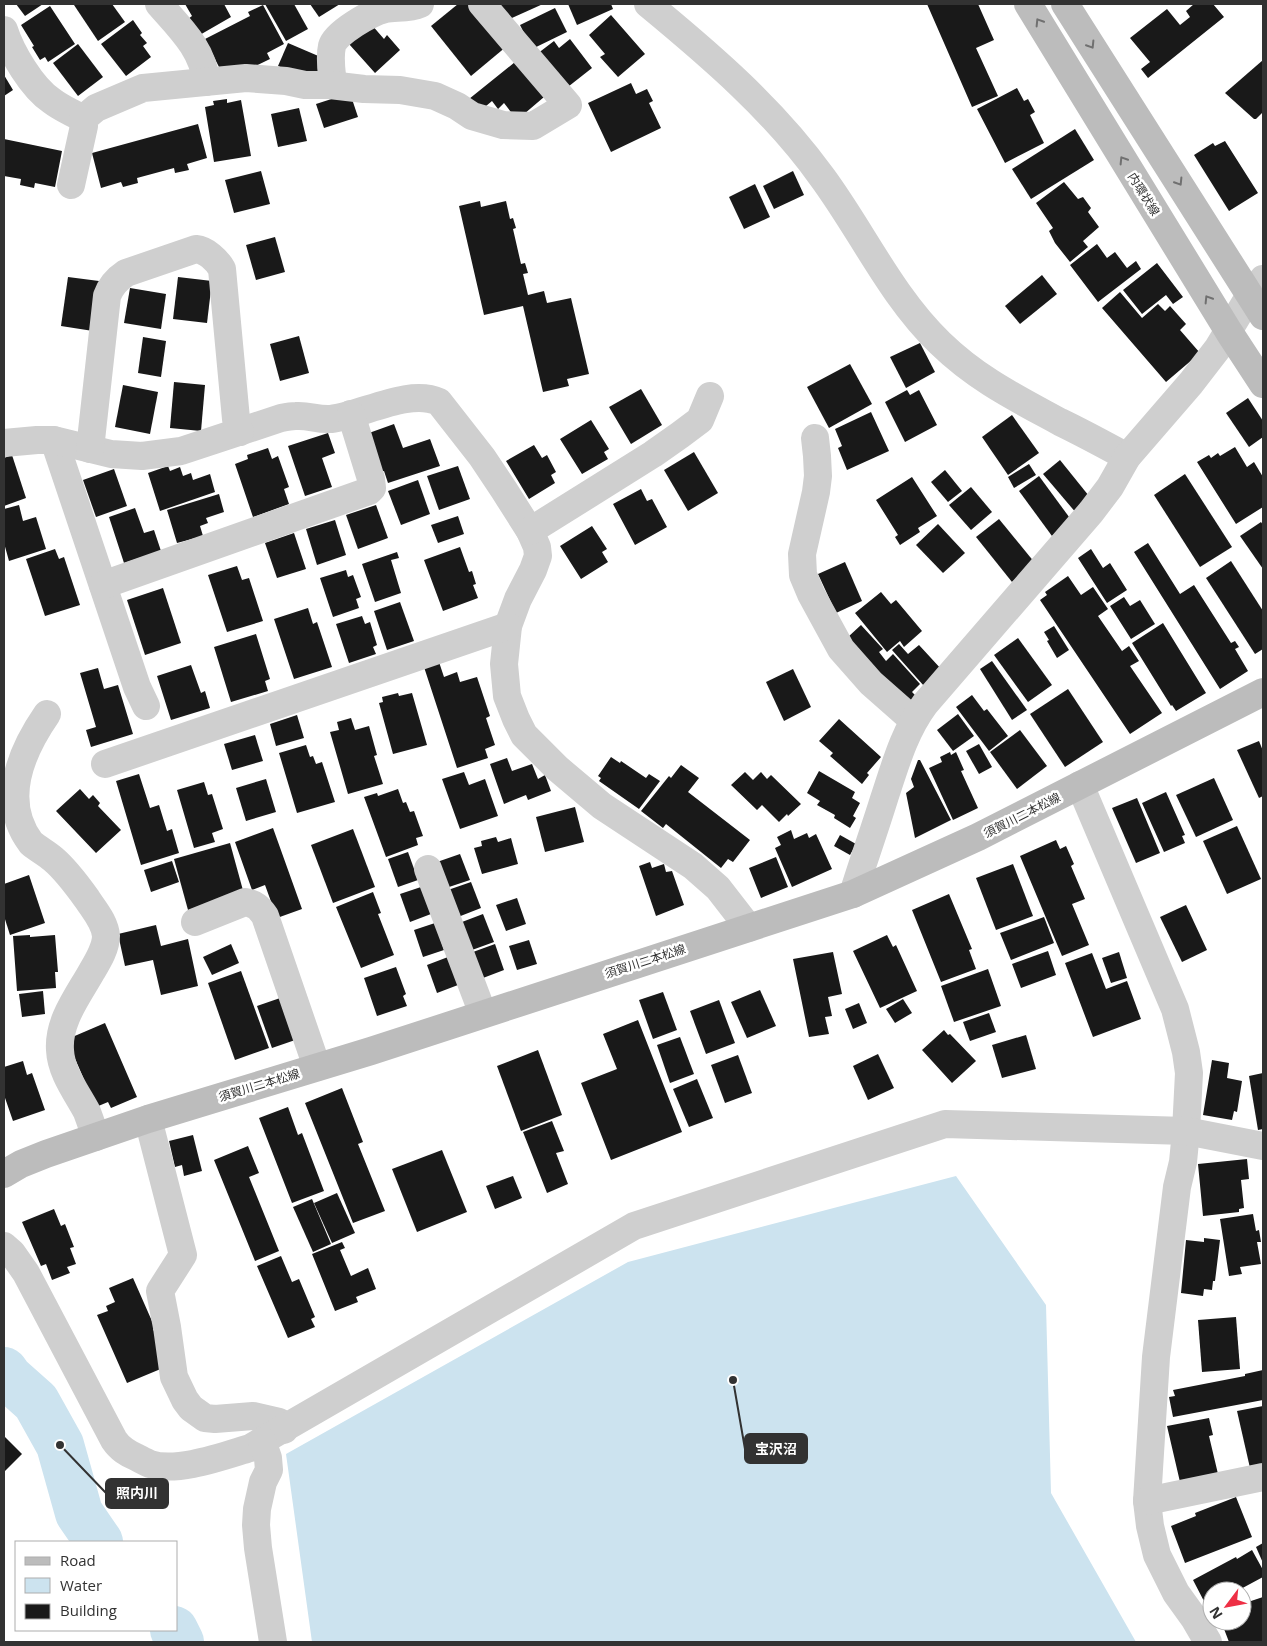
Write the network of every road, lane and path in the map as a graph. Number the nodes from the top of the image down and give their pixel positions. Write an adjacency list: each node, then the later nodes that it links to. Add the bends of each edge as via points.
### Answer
1 (161, 4): 8 (street, via 198,52 205,68)
2 (420, 4): 9 (street, via 371,14 339,36 332,44 330,54)
3 (482, 4): 9 (street, via 568,105 533,126 503,124 472,116 435,96)
4 (648, 4): 22 (street, via 710,55 794,142 822,177 906,304 939,343 997,388)
5 (1028, 4): 13 (main road, 内環状線, one-way to 5)
6 (1065, 4): 12 (main road, one-way to 12)
7 (4, 30): 10 (street, via 28,76 50,101)
8 (206, 82): 9 (street, via 246,78); 10 (street, via 143,88 96,108)
9 (333, 85)
10 (83, 119): 11 (street)
11 (71, 185)
12 (1259, 296): 13 (street)
13 (1229, 332): 14 (main road, 内環状線); 22 (street, via 1191,383)
14 (1263, 384)
15 (710, 396): 23 (street, via 700,420 653,454)
16 (351, 414): 17 (street, via 316,419 295,416); 23 (street, via 410,399 430,398 439,402 482,457); 24 (street, via 371,479 369,492)
17 (240, 432): 21 (street, via 181,451 142,456); 21 (street, via 222,269 202,250 196,249 126,273 111,287 107,296)
18 (815, 438): 29 (street, via 818,476 802,554 804,575 841,649 871,683)
19 (54, 440): 20 (street); 21 (street); 24 (street)
20 (4, 442)
21 (90, 449)
22 (1127, 457): 29 (street, via 1091,512)
23 (530, 531): 25 (street, via 538,556)
24 (103, 585): 27 (street)
25 (508, 626): 30 (street); 35 (street, via 504,664 506,686 524,736 602,806 693,866 718,888)
26 (1263, 692): 31 (main road, 須賀川二本松線)
27 (146, 706)
28 (47, 714): 40 (street, via 27,743 16,767 11,800 13,816 31,843 71,878 102,922 106,936 99,960 62,1025 60,1052 64,1070)
29 (913, 720): 33 (street)
30 (105, 764)
31 (1080, 785): 33 (main road, 須賀川二本松線, via 978,837); 39 (street, via 1175,1009 1189,1073)
32 (428, 869): 36 (street)
33 (853, 894): 35 (main road, 須賀川二本松線)
34 (195, 922): 37 (street, via 245,902 260,909)
35 (749, 928): 36 (main road, 須賀川二本松線)
36 (483, 1014): 37 (main road, 須賀川二本松線)
37 (317, 1067): 38 (main road, 須賀川二本松線)
38 (148, 1119): 40 (main road, 須賀川二本松線); 44 (street, via 183,1255 160,1291 174,1377 184,1400 205,1418 253,1416 279,1422)
39 (1186, 1131): 41 (street); 44 (street, via 945,1124 634,1226); 46 (street, via 1156,1357)
40 (96, 1137): 42 (main road, 須賀川二本松線, via 21,1164)
41 (1263, 1146)
42 (4, 1174)
43 (4, 1246): 44 (street, via 26,1273 108,1431 120,1448 151,1464 170,1466 224,1456 250,1448)
44 (273, 1435): 47 (street, via 269,1470 263,1482 256,1525)
45 (1263, 1477): 46 (street)
46 (1147, 1501): 48 (street, via 1157,1555 1176,1593)
47 (273, 1642)
48 (1208, 1642)

